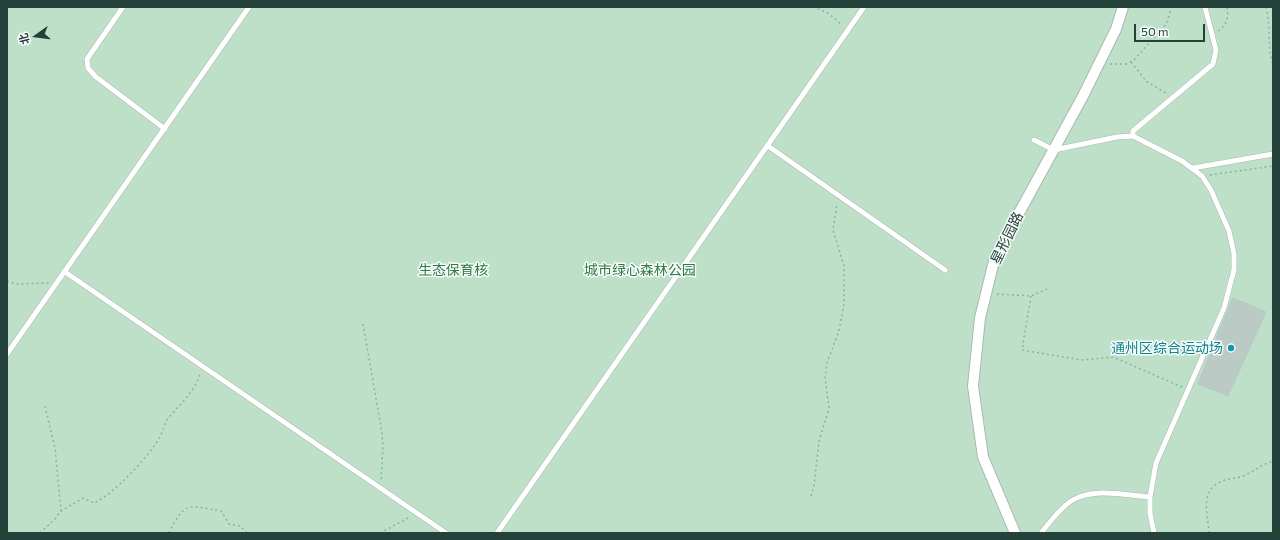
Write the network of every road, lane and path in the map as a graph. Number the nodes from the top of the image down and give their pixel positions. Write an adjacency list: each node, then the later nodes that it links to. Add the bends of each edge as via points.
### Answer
1 (123, 7): 17 (lane, via 87,58 88,68 96,77)
2 (249, 7): 17 (lane)
3 (813, 7): 11 (path, via 828,13)
4 (864, 7): 11 (lane)
5 (1123, 7): 13 (street, 星形园路)
6 (1171, 7): 14 (path, via 1165,26)
7 (1205, 7): 12 (lane)
8 (1216, 7): 9 (path)
9 (1228, 7): 12 (path, via 1229,15 1225,24)
10 (1266, 7): 15 (path)
11 (848, 30): 20 (lane)
12 (1212, 33): 16 (lane, via 1216,50 1212,64)
13 (1100, 60): 14 (path, via 1113,65); 21 (street, 星形园路)
14 (1131, 62): 16 (path, via 1147,82)
15 (1273, 65)
16 (1173, 98): 18 (lane, via 1133,131)
17 (165, 129): 28 (lane)
18 (1133, 136): 21 (lane); 24 (lane)
19 (1034, 140): 21 (lane)
20 (768, 146): 26 (lane); 50 (lane)
21 (1054, 150): 32 (street, 星形园路, via 995,257)
22 (1273, 154): 24 (lane)
23 (1273, 166): 25 (path)
24 (1193, 168): 25 (lane)
25 (1202, 176): 37 (lane, via 1230,231 1234,270 1224,308)
26 (839, 196): 27 (lane); 41 (path, via 834,230 844,266 844,304 839,331 827,363 825,386 829,408 819,440 814,486)
27 (946, 270)
28 (65, 272): 30 (lane); 36 (lane)
29 (7, 281): 30 (path, via 16,284)
30 (58, 282): 35 (lane)
31 (1047, 289): 33 (path)
32 (986, 293): 33 (path); 51 (street, 星形园路, via 980,318 973,386 983,457)
33 (1031, 296): 37 (path, via 1022,350 1082,360 1113,357)
34 (363, 324): 40 (path, via 383,447)
35 (7, 354)
36 (201, 365): 40 (lane); 43 (path, via 194,389 166,422 151,450 114,490 103,500 94,503 83,498)
37 (1188, 390): 42 (lane, via 1156,463)
38 (45, 406): 43 (path, via 55,448)
39 (1273, 461): 54 (path, via 1246,475 1224,480 1210,491 1205,507)
40 (380, 488): 44 (lane)
41 (810, 496)
42 (1150, 497): 52 (lane, via 1089,494 1071,501 1056,514); 53 (lane)
43 (61, 511): 45 (path)
44 (416, 512): 48 (path); 49 (lane)
45 (40, 533)
46 (169, 533): 47 (path, via 182,510 194,505 221,511 229,524 240,526)
47 (247, 533)
48 (380, 533)
49 (446, 533)
50 (497, 533)
51 (1015, 533)
52 (1041, 533)
53 (1154, 533)
54 (1209, 533)

